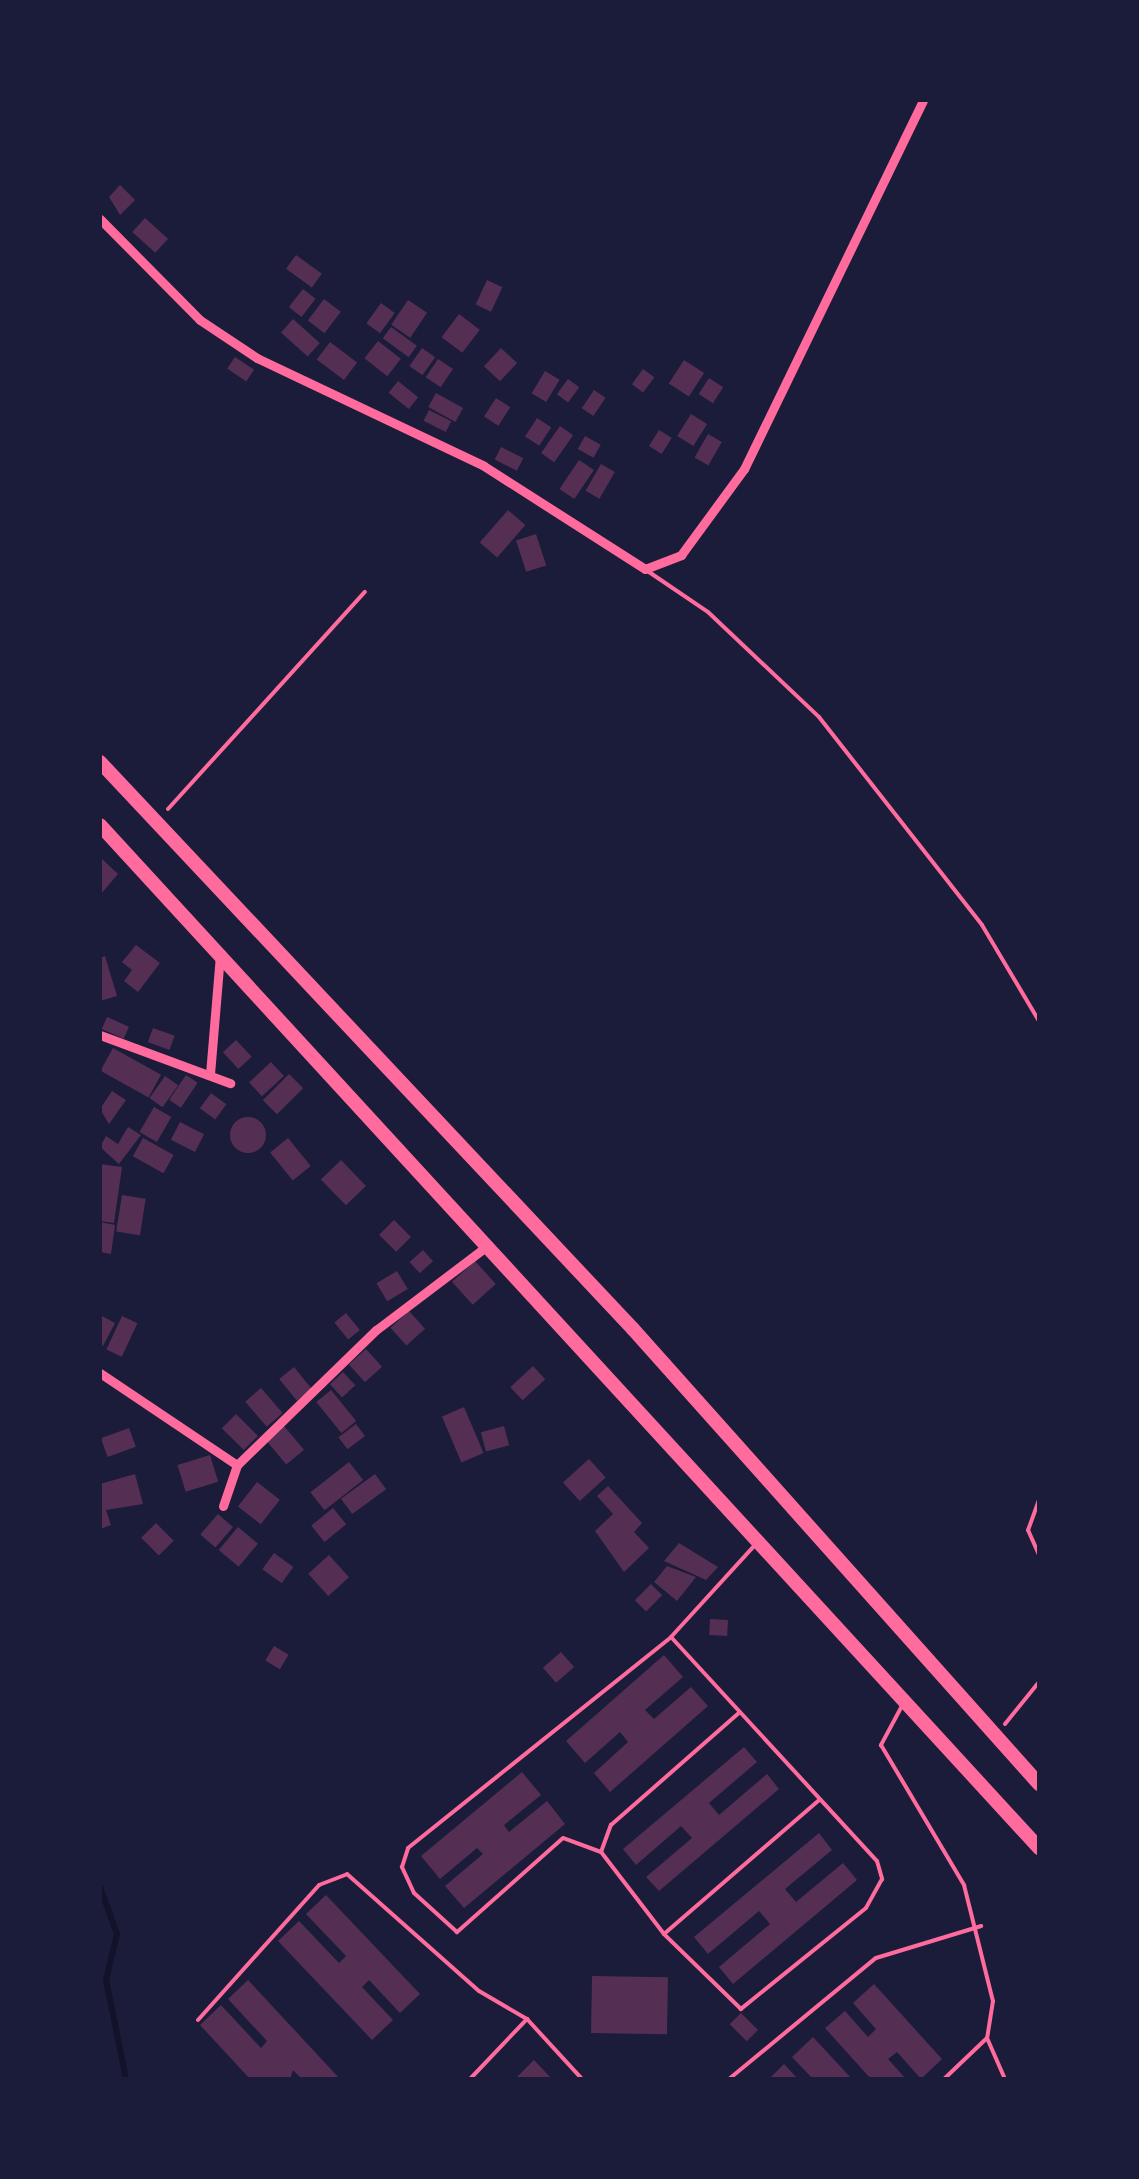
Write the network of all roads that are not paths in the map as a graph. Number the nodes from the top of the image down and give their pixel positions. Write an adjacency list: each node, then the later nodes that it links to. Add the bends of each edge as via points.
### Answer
1 (923, 100): 3 (street, via 744,470 681,554)
2 (100, 218): 3 (street, via 200,320 256,358 484,466)
3 (645, 569): 7 (lane, via 708,612 819,716 982,926)
4 (100, 762): 19 (highway)
5 (100, 825): 6 (highway)
6 (221, 952): 9 (street); 11 (highway)
7 (1039, 1021)
8 (100, 1035): 9 (street)
9 (210, 1074): 10 (street)
10 (230, 1083)
11 (490, 1244): 13 (street, via 376,1330); 15 (highway)
12 (100, 1373): 13 (street)
13 (238, 1465): 14 (street)
14 (223, 1506)
15 (759, 1541): 16 (lane); 17 (highway)
16 (671, 1637): 18 (lane); 22 (lane, via 408,1848 402,1867 414,1892 457,1932 563,1838)
17 (906, 1700): 21 (highway); 23 (lane, via 887,1726 884,1755)
18 (740, 1712): 20 (lane); 22 (lane, via 611,1825)
19 (1039, 1784)
20 (820, 1798): 24 (lane); 24 (lane, via 877,1860 882,1879 852,1920 741,2008)
21 (1039, 1848)
22 (602, 1852): 24 (lane)
23 (982, 1926): 27 (lane, via 994,2001); 28 (lane, via 876,1958)
24 (664, 1934)
25 (527, 2019): 26 (lane, via 479,1992 348,1874 319,1886); 29 (lane); 30 (lane)
26 (198, 2020)
27 (987, 2038): 33 (lane); 34 (lane)
28 (736, 2072): 31 (lane); 32 (lane)
29 (470, 2079)
30 (582, 2079)
31 (729, 2079)
32 (743, 2079)
33 (944, 2079)
34 (1006, 2079)

